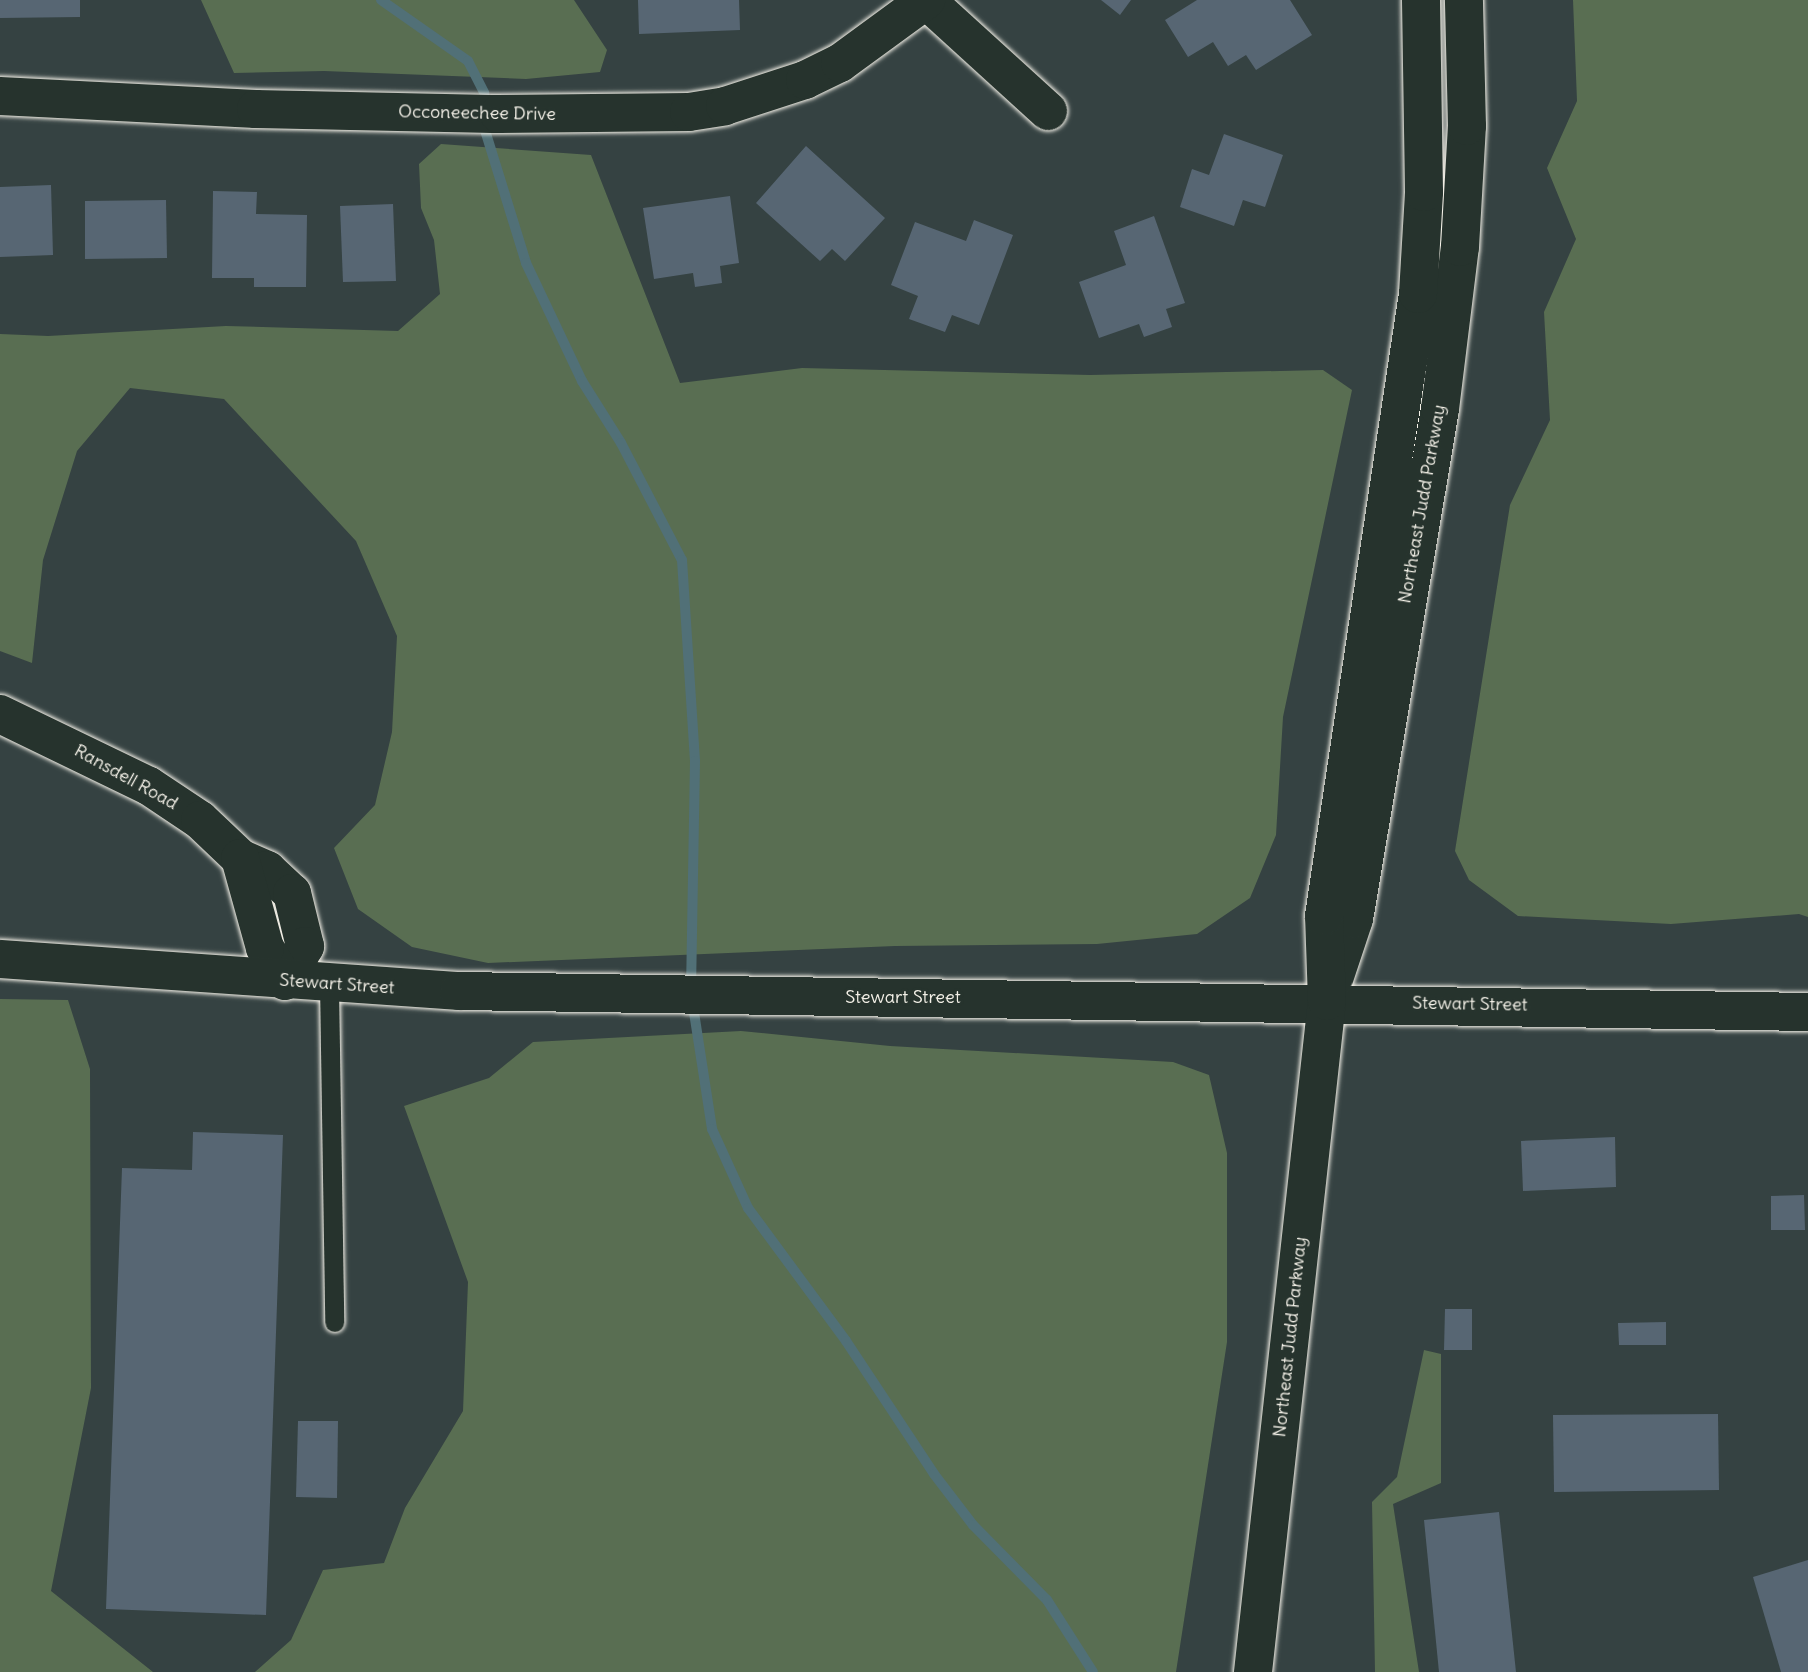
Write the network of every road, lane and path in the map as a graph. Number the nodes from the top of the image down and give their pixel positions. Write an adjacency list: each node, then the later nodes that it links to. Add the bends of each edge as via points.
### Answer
1 (926, 0): 4 (main road, Occoneechee Drive, via 849,56 805,80 725,106 689,111 324,110); 5 (main road)
2 (1421, 0): 10 (main road, Northeast Judd Parkway, via 1424,192 1418,294 1324,916)
3 (1464, 0): 10 (main road, Northeast Judd Parkway, via 1466,126 1460,234 1440,409 1354,919)
4 (0, 96)
5 (1048, 111)
6 (0, 714): 8 (main road, Ransdell Road, via 149,786 200,820 240,858 264,948)
7 (0, 959): 8 (main road, Stewart Street)
8 (285, 981): 9 (main road, Stewart Street)
9 (329, 985): 10 (main road, Stewart Street, via 680,997); 12 (lane)
10 (1327, 1001): 11 (main road, Stewart Street); 13 (main road, Northeast Judd Parkway)
11 (1808, 1012)
12 (334, 1322)
13 (1253, 1672)

